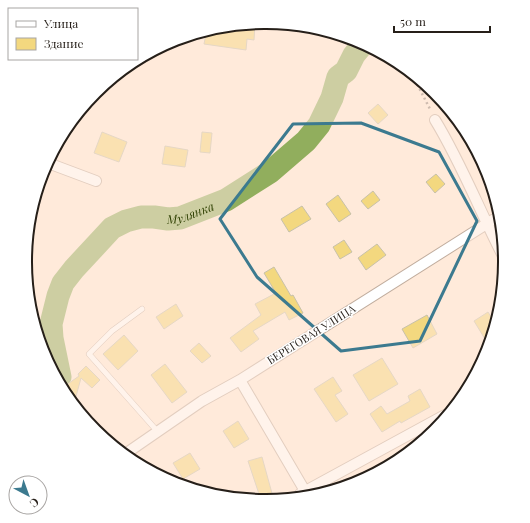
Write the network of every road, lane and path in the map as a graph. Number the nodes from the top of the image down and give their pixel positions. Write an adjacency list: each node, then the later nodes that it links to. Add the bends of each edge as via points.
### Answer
1 (419, 88): 2 (path)
2 (435, 120): 6 (street, via 457,157)
3 (53, 165): 4 (street)
4 (96, 181)
5 (494, 219): 6 (street, БЕРЕГОВАЯ УЛИЦА)
6 (486, 224): 7 (street); 9 (street, БЕРЕГОВАЯ УЛИЦА)
7 (497, 245)
8 (142, 309): 11 (lane, via 112,331 89,354)
9 (240, 380): 11 (street, БЕРЕГОВАЯ УЛИЦА, via 202,401); 13 (street)
10 (434, 421): 14 (street)
11 (158, 433): 12 (street, БЕРЕГОВАЯ УЛИЦА)
12 (130, 451)
13 (302, 491)
14 (306, 491)

